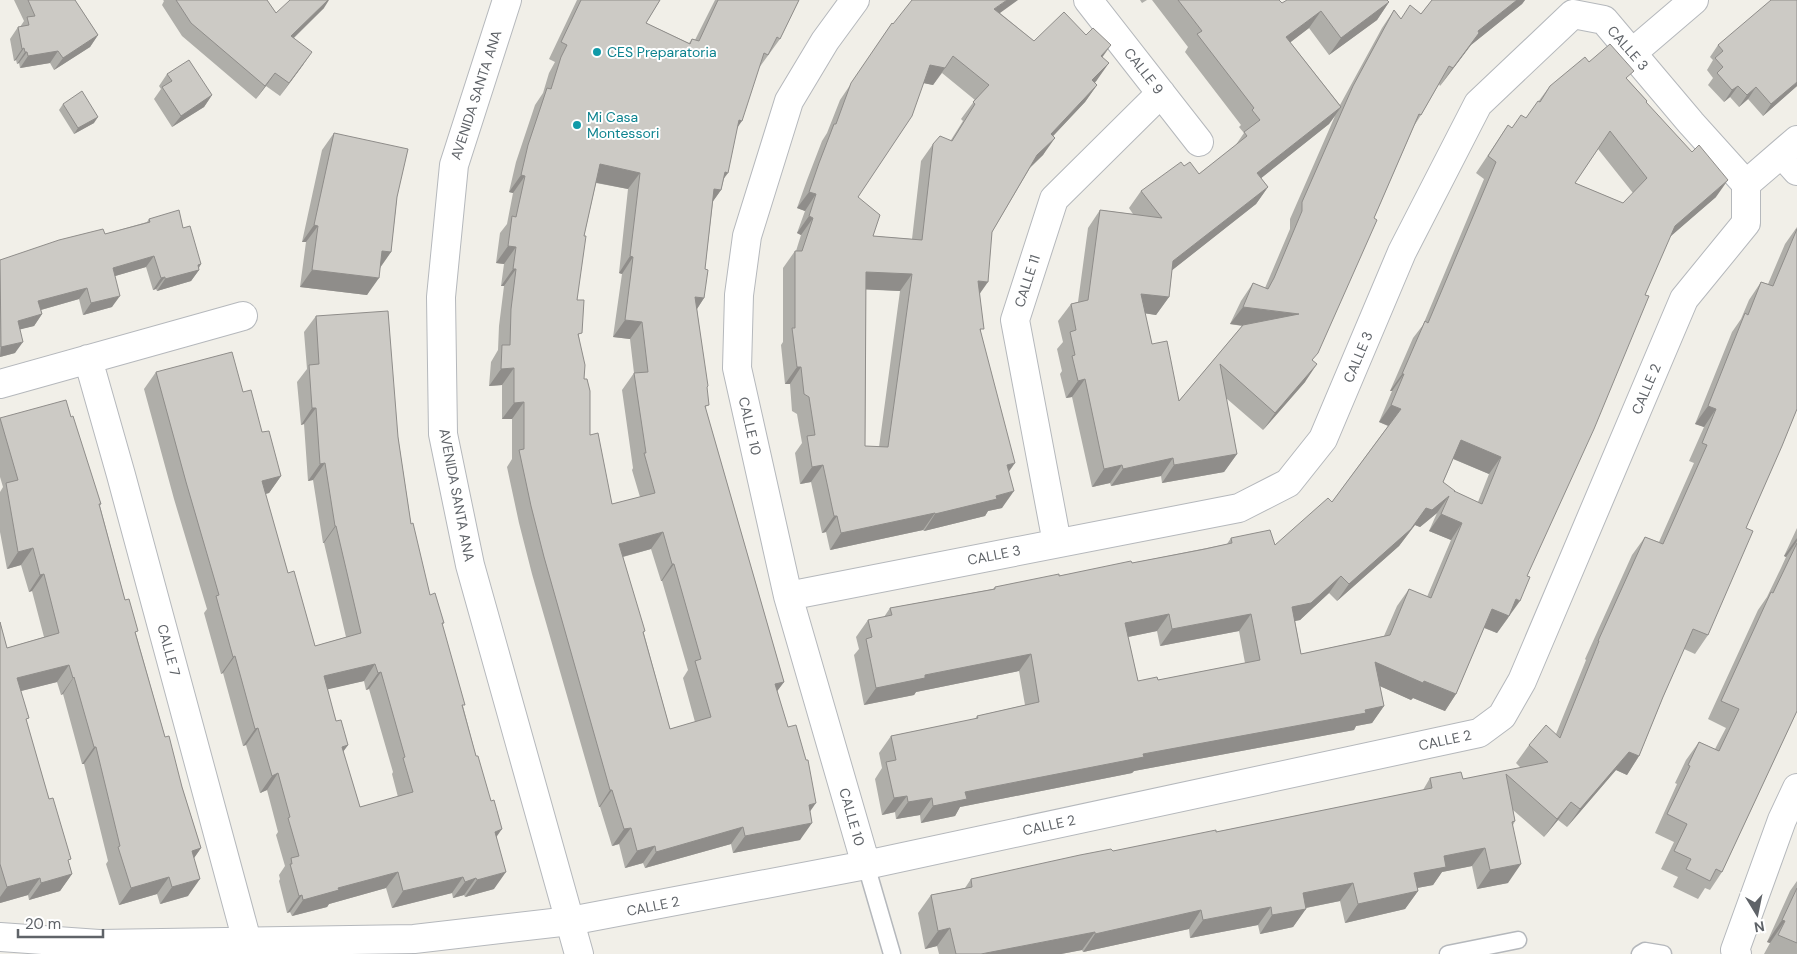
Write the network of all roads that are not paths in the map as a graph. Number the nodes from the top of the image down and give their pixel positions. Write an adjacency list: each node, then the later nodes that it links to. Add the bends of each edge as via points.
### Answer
1 (507, 0): 18 (street, AVENIDA SANTA ANA, via 454,165 442,297 443,434 470,565)
2 (855, 0): 14 (street, CALLE 10, via 789,101 747,236 739,295 737,368)
3 (1088, 0): 6 (street, CALLE 9)
4 (1694, 0): 5 (street)
5 (1632, 53): 9 (street, CALLE 3); 13 (street, CALLE 3, via 1604,20 1573,14 1478,104 1402,252 1323,438 1288,483 1239,508)
6 (1161, 93): 7 (street, CALLE 9); 13 (street, CALLE 11, via 1054,199 1014,320)
7 (1199, 142)
8 (1792, 155): 9 (street)
9 (1746, 184): 17 (street, CALLE 2, via 1746,223 1684,299 1522,681 1502,716 1479,733)
10 (243, 316): 11 (street)
11 (88, 359): 12 (street); 21 (street, CALLE 7)
12 (0, 384)
13 (1058, 543): 14 (street, CALLE 3)
14 (788, 596): 17 (street, CALLE 10)
15 (1797, 789): 16 (street)
16 (1790, 823): 27 (street, via 1734,950)
17 (866, 864): 18 (street, CALLE 2); 23 (lane)
18 (570, 921): 21 (street, CALLE 2, via 414,940); 22 (street, AVENIDA SANTA ANA)
19 (0, 937): 21 (street, CALLE 2, via 99,944)
20 (1518, 940): 24 (lane)
21 (248, 941)
22 (580, 954)
23 (892, 954)
24 (1448, 954)
25 (1640, 954): 26 (lane, via 1645,951)
26 (1663, 954)
27 (1737, 954)

